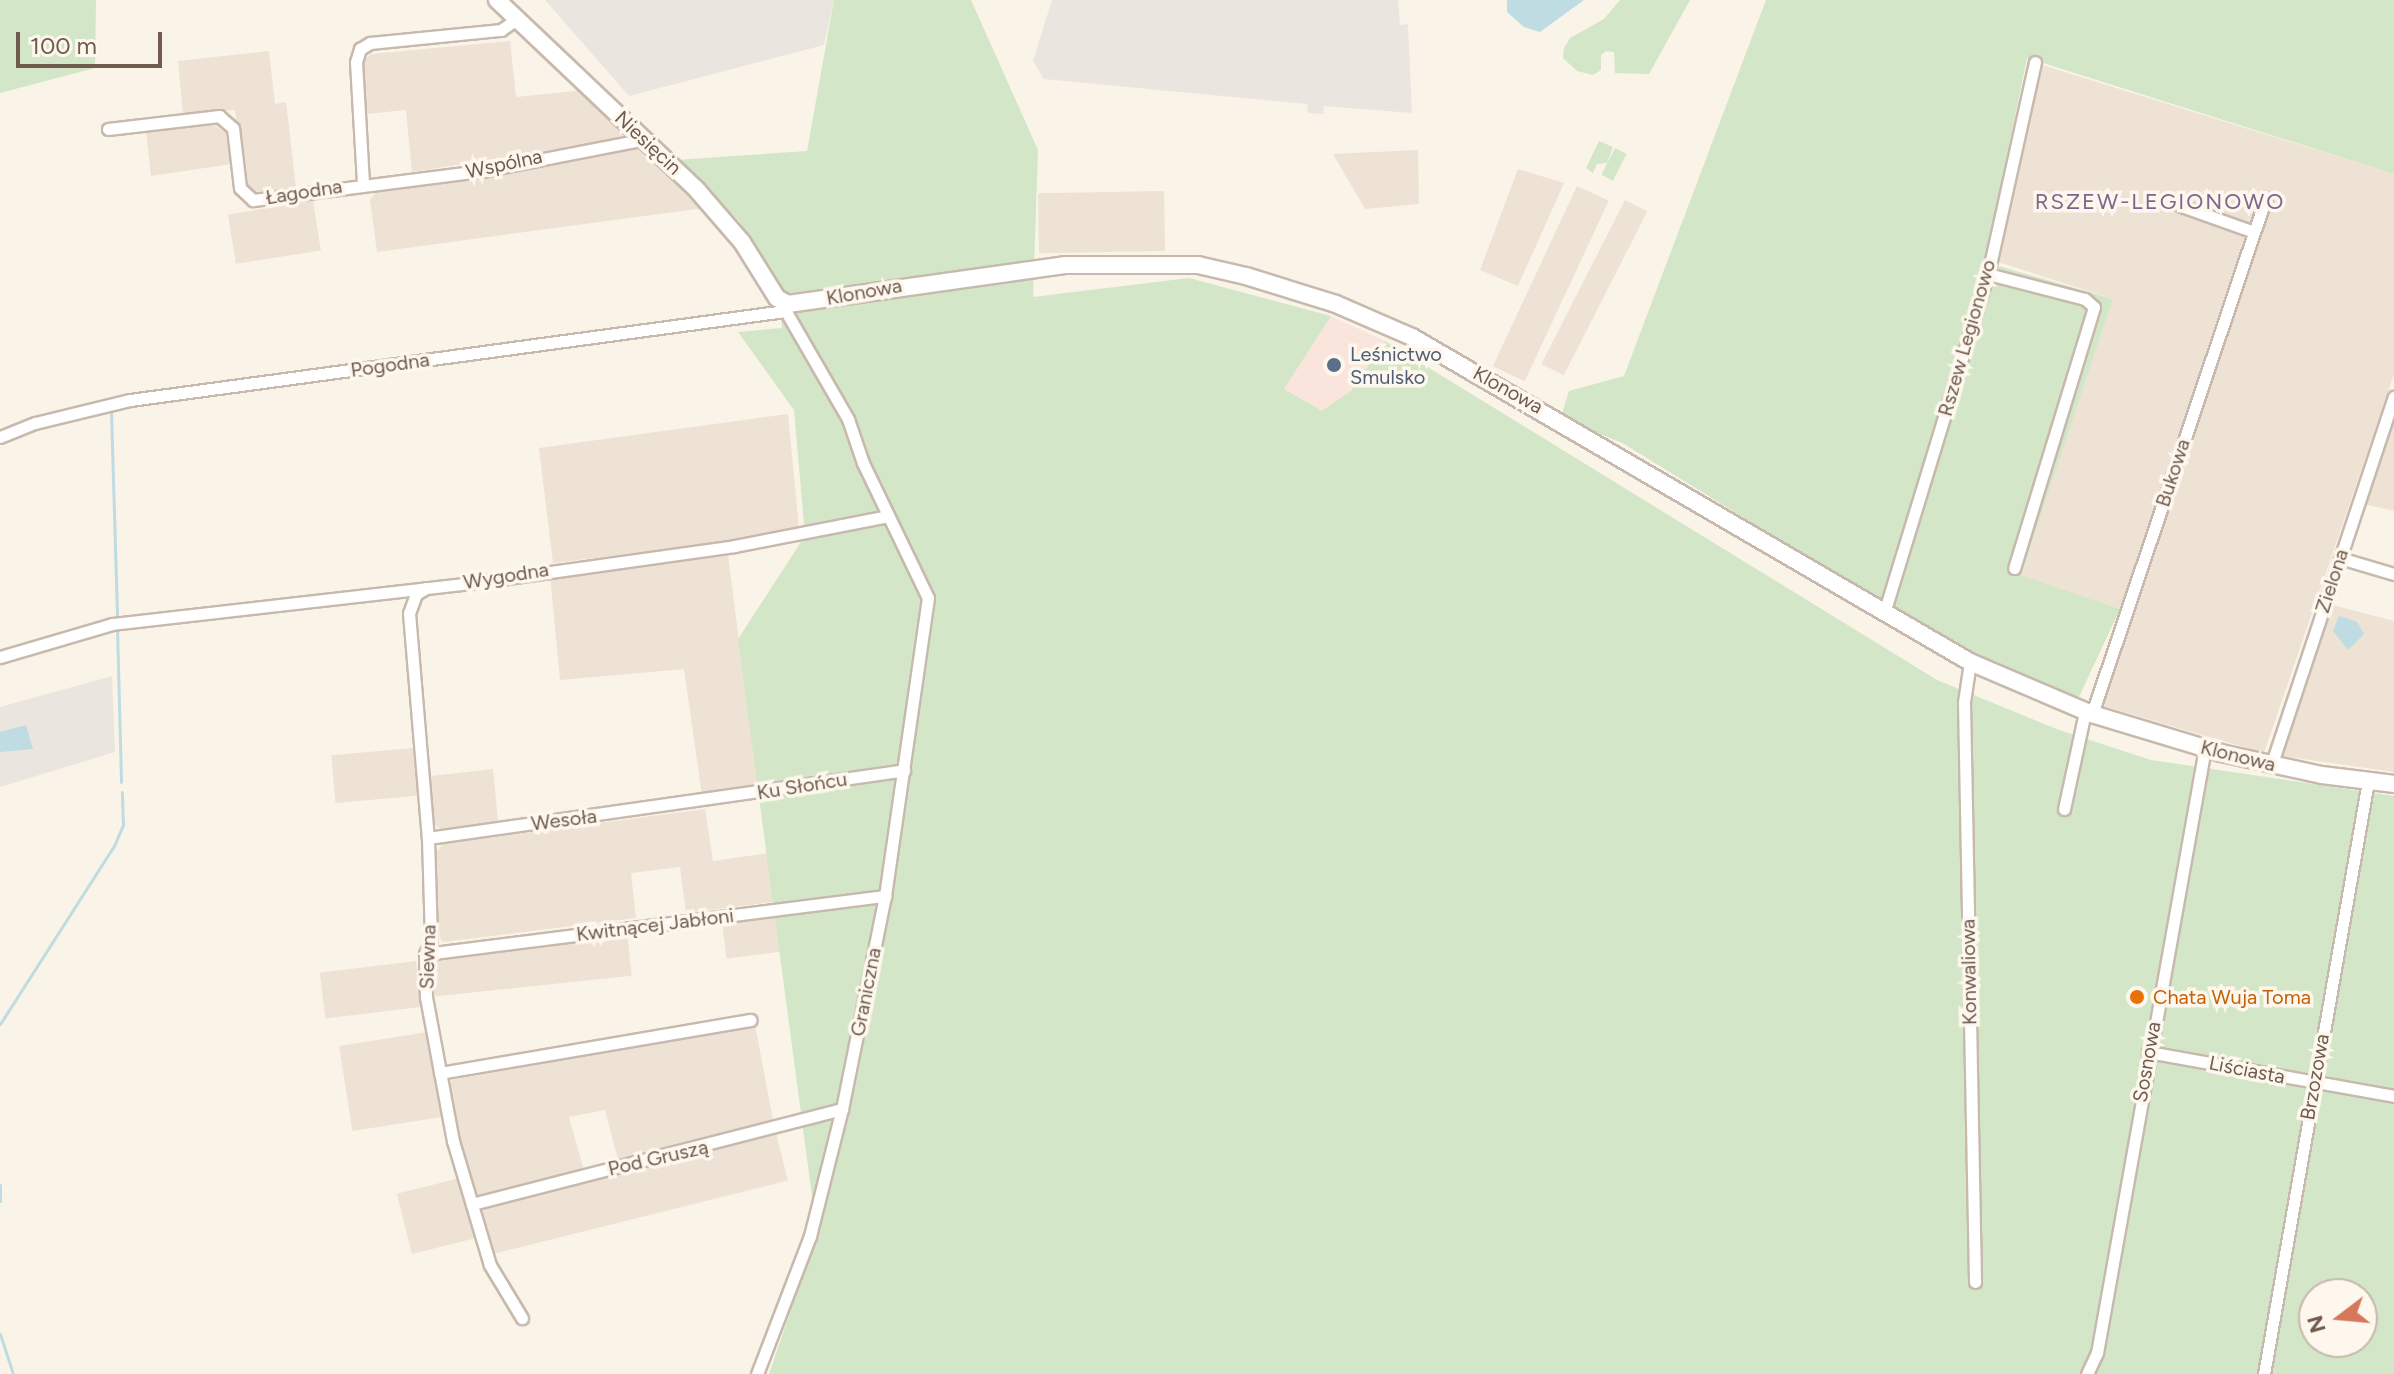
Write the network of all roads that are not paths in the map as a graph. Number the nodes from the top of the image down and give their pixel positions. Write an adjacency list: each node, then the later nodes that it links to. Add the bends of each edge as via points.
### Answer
1 (497, 0): 2 (street, Niesięcin)
2 (517, 19): 5 (street, Niesięcin); 6 (street, Łagodna, via 501,30 370,43 360,49 356,62)
3 (2035, 62): 10 (street, Rszew Legionowo)
4 (108, 129): 6 (street, Łagodna, via 219,116 233,128 240,188 253,200)
5 (645, 139): 6 (street, Wspólna, via 486,170); 11 (street, Niesięcin, via 734,232)
6 (363, 183)
7 (2266, 197): 9 (street, Bukowa)
8 (2181, 206): 9 (street)
9 (2254, 232): 22 (street, Bukowa)
10 (1988, 274): 16 (street, via 2085,299 2094,307); 19 (street, Rszew Legionowo)
11 (783, 306): 13 (street, Pogodna, via 130,400); 14 (street, via 848,419); 19 (street, Klonowa, via 905,284 1087,264 1198,265 1246,276 1336,304 1412,337)
12 (2394, 397): 15 (street, Zielona)
13 (0, 437)
14 (888, 516): 18 (street, Wygodna, via 734,546); 25 (street, Graniczna, via 928,598)
15 (2340, 558): 17 (street); 24 (street, Zielona)
16 (2014, 568)
17 (2394, 574)
18 (427, 588): 20 (street, Wygodna, via 116,623); 30 (street, Siewna, via 416,594 409,613)
19 (1885, 610): 21 (street, Klonowa)
20 (0, 657)
21 (1970, 662): 22 (street, Klonowa); 40 (street, Konwaliowa, via 1964,702)
22 (2089, 713): 23 (street, Klonowa); 29 (street)
23 (2205, 748): 24 (street, Klonowa); 34 (street, Sosnowa)
24 (2271, 766): 26 (street, Klonowa)
25 (904, 770): 28 (street, Ku Słońcu); 31 (street, Graniczna)
26 (2368, 781): 27 (street, Klonowa); 36 (street, Brzozowa)
27 (2394, 784)
28 (699, 803): 30 (street, Wesoła)
29 (2064, 809)
30 (428, 838): 32 (street, Siewna, via 431,940)
31 (885, 896): 32 (street, Kwitnącej Jabłoni); 38 (street, Graniczna)
32 (425, 954): 35 (street, Siewna, via 426,997)
33 (751, 1020): 35 (street)
34 (2148, 1052): 36 (street, Liściasta); 43 (street, Sosnowa, via 2097,1353)
35 (440, 1073): 39 (street, Siewna)
36 (2313, 1083): 37 (street, Liściasta); 44 (street, Brzozowa)
37 (2394, 1096)
38 (842, 1109): 39 (street, Pod Gruszą); 42 (street, Graniczna, via 810,1236)
39 (472, 1204): 41 (street, Siewna, via 490,1265)
40 (1975, 1282)
41 (522, 1318)
42 (757, 1374)
43 (2087, 1374)
44 (2264, 1374)

